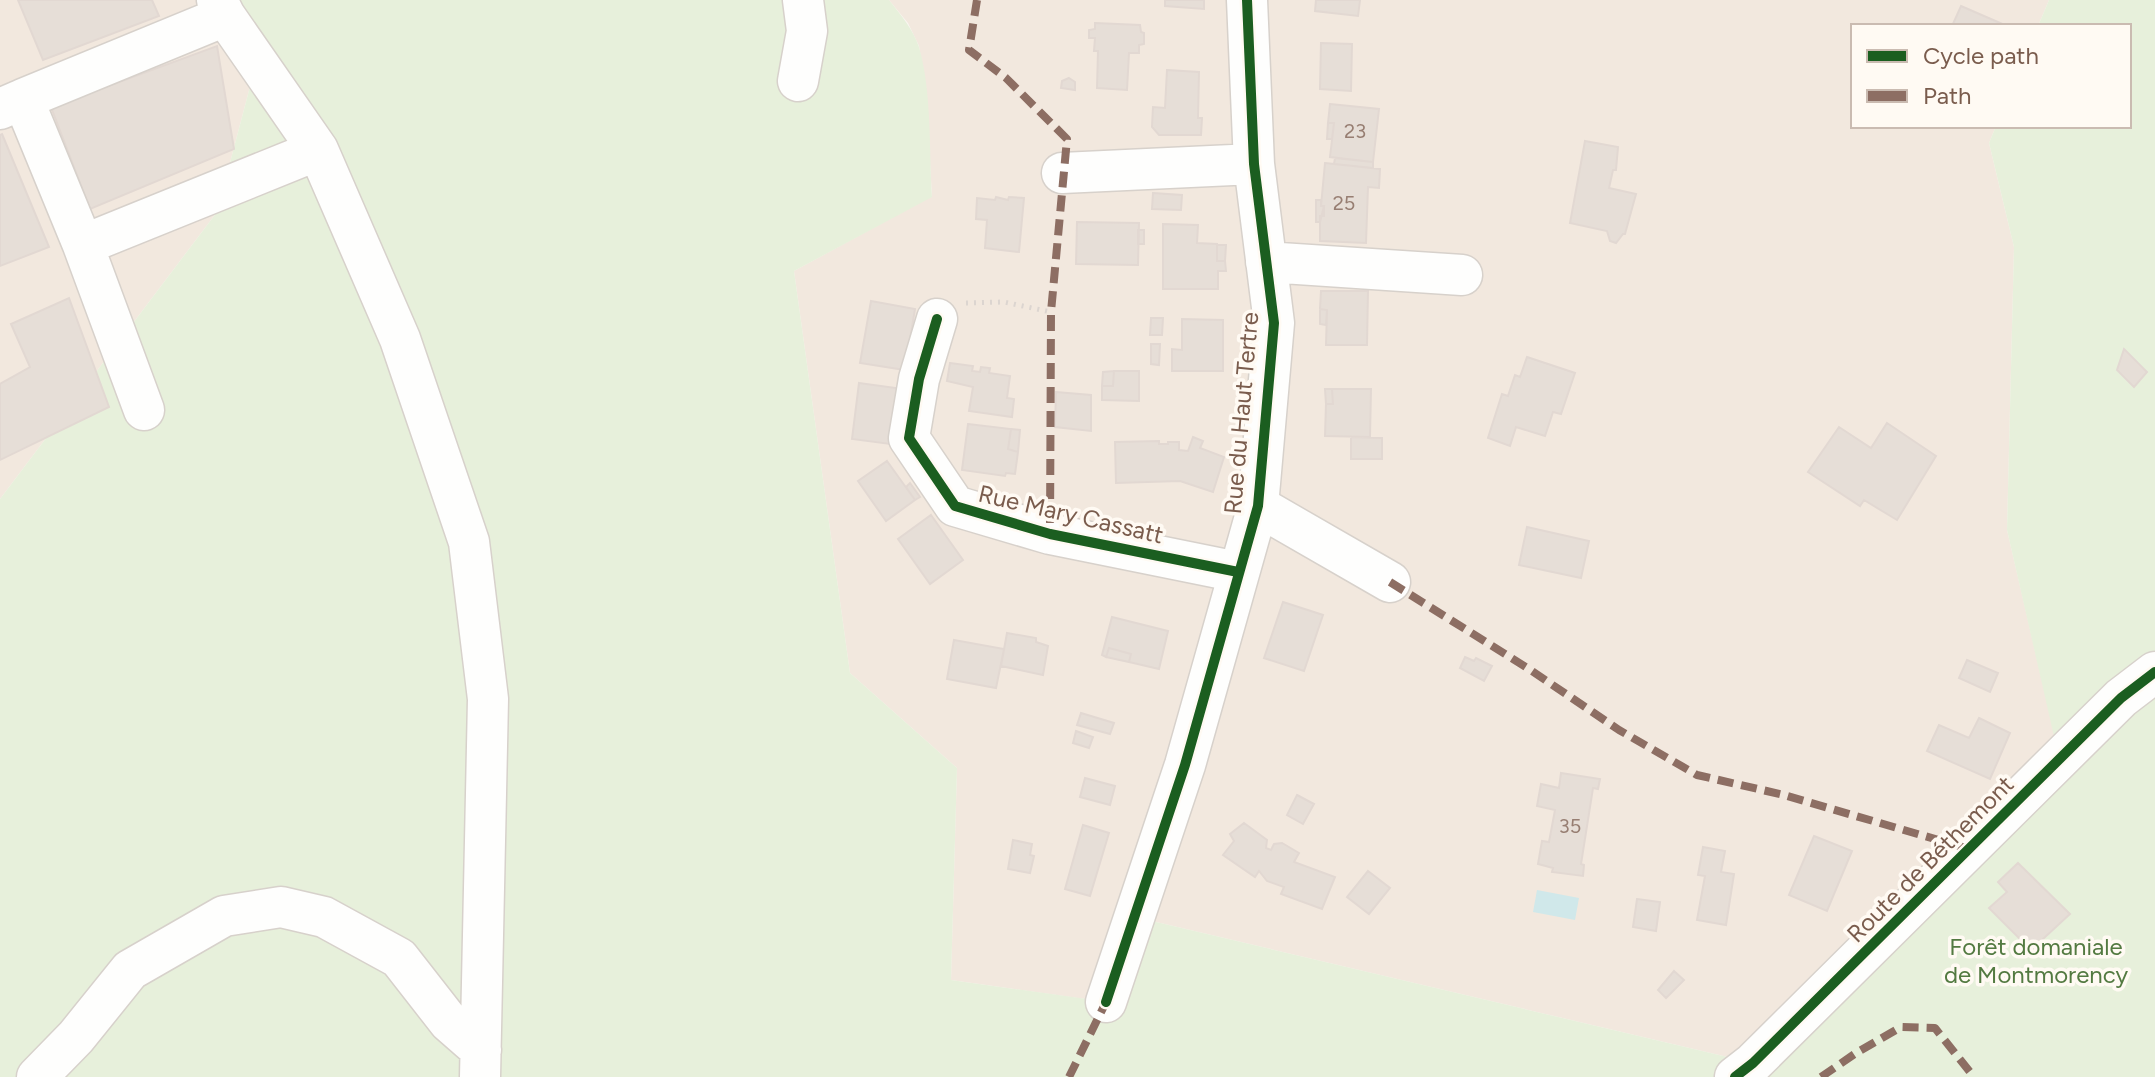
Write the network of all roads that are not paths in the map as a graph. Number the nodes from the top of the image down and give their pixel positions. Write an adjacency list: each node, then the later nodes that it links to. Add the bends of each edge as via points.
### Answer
1 (803, 0): 4 (street, via 807,31)
2 (1247, 0): 7 (street, Rue du Haut Tertre)
3 (221, 8): 5 (street); 6 (street)
4 (798, 81)
5 (12, 104): 9 (street)
6 (318, 150): 9 (street); 19 (street, via 400,339 469,542 488,699)
7 (1254, 164): 8 (street); 10 (street, Rue du Haut Tertre)
8 (1062, 173)
9 (83, 245): 13 (street)
10 (1266, 262): 11 (street); 14 (street, Rue du Haut Tertre, via 1274,323)
11 (1462, 275)
12 (937, 319): 15 (street, Rue Mary Cassatt, via 909,438 955,506 1050,534)
13 (144, 410)
14 (1258, 506): 15 (street, Rue du Haut Tertre); 16 (street)
15 (1238, 572): 18 (street, Rue du Haut Tertre, via 1185,765)
16 (1390, 582)
17 (2155, 672): 21 (street, Route de Béthemont, via 2121,698)
18 (1106, 1002)
19 (480, 1063): 20 (street, via 399,958 324,917 281,907 224,916 130,970)
20 (37, 1077)
21 (1735, 1077)

